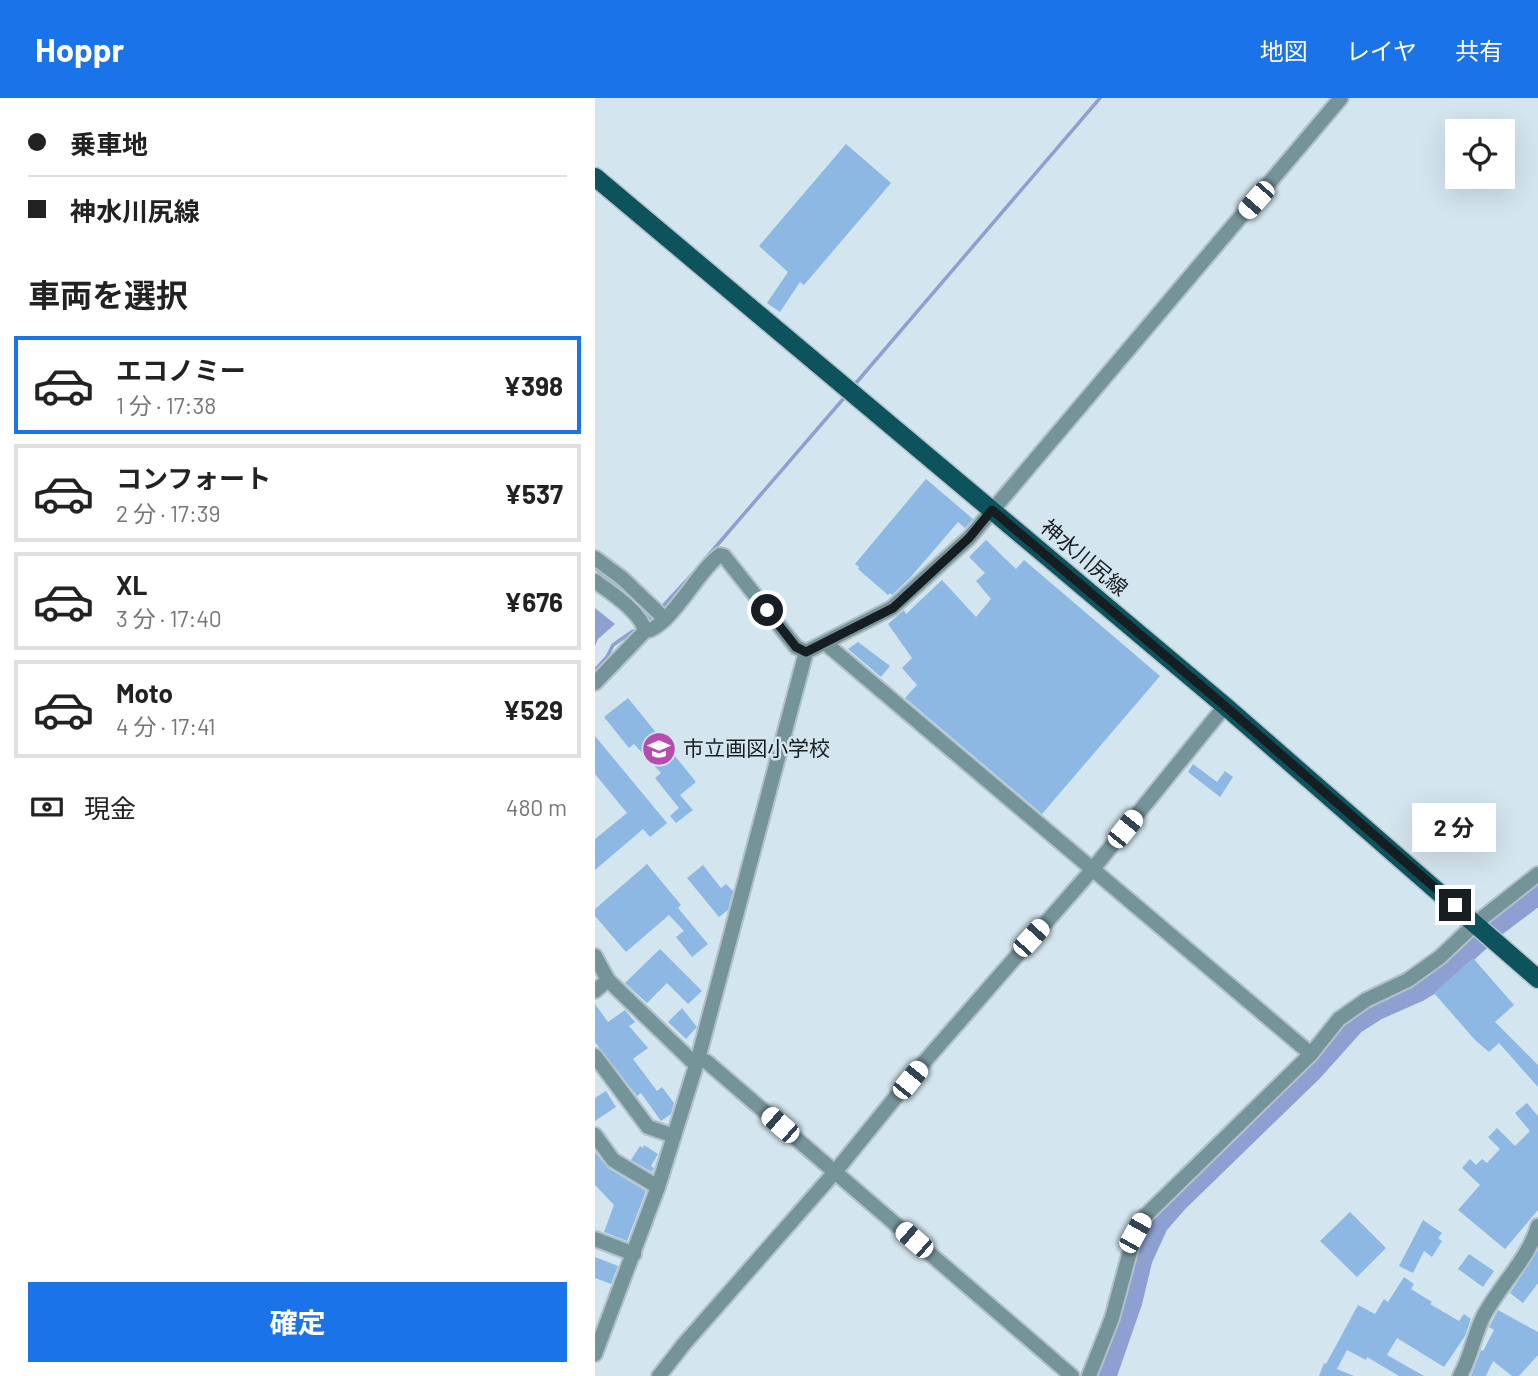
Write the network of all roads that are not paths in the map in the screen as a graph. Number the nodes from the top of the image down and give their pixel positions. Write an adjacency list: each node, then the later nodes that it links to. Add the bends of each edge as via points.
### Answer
1 (1341, 98): 3 (street)
2 (595, 177): 3 (main road, 神水川尻線)
3 (992, 510): 8 (street, via 969,538 893,608); 11 (main road, 神水川尻線)
4 (595, 558): 6 (street)
5 (595, 581): 7 (street, via 627,607)
6 (665, 619): 7 (street); 9 (street, via 722,555 796,647)
7 (645, 631): 10 (street)
8 (825, 643): 9 (street); 12 (street)
9 (806, 652): 21 (street)
10 (595, 683)
11 (1225, 706): 12 (street); 14 (main road, 神水川尻線)
12 (1092, 870): 19 (street); 24 (street)
13 (1538, 874): 14 (street)
14 (1483, 929): 16 (main road, 神水川尻線); 19 (street, via 1339,1019)
15 (595, 956): 17 (street)
16 (1538, 979)
17 (608, 980): 18 (street); 21 (street)
18 (595, 991)
19 (1311, 1054): 33 (street, via 1145,1216 1135,1233)
20 (595, 1056): 22 (street, via 648,1127)
21 (697, 1062): 22 (street); 24 (street, via 707,1062)
22 (674, 1136): 25 (street)
23 (596, 1137): 25 (street, via 613,1160)
24 (835, 1172): 31 (street); 32 (street)
25 (658, 1186): 29 (street)
26 (1538, 1226): 28 (street)
27 (595, 1239): 29 (street)
28 (1536, 1244): 34 (street, via 1483,1317)
29 (634, 1254): 30 (street)
30 (595, 1354)
31 (659, 1376)
32 (1072, 1376)
33 (1089, 1376)
34 (1460, 1376)

